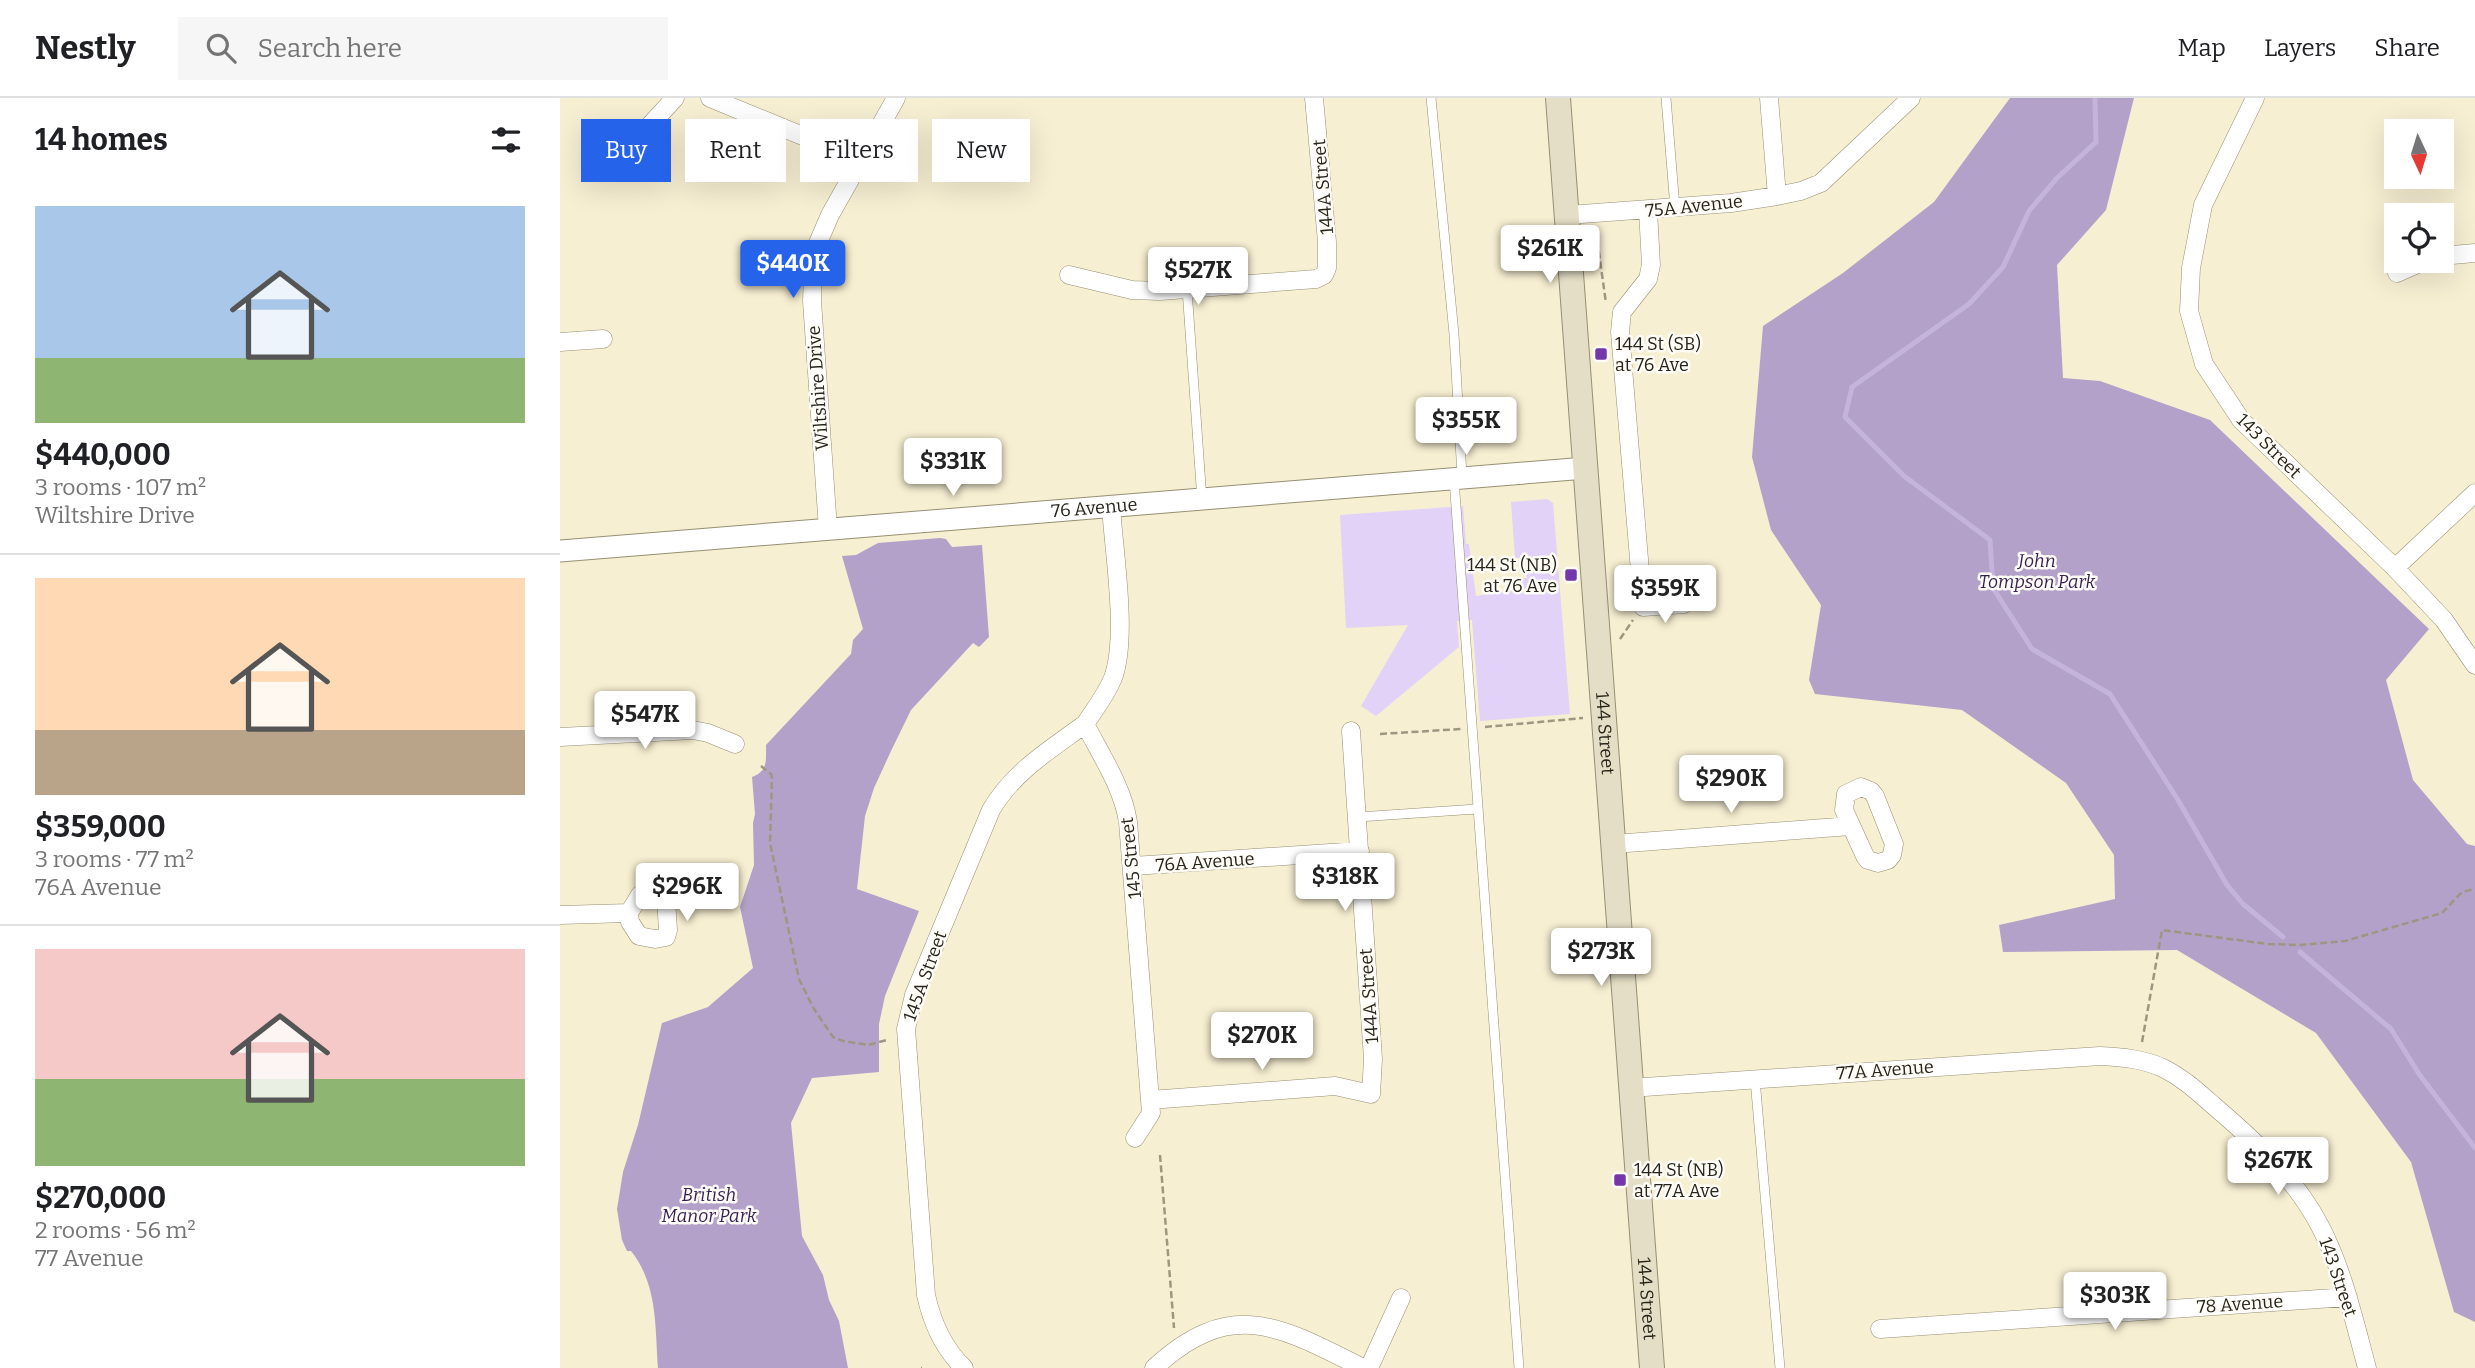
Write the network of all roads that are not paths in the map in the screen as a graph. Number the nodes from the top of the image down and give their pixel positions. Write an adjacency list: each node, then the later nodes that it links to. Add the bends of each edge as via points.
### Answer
1 (675, 98): 11 (street)
2 (710, 98): 13 (street)
3 (896, 98): 12 (street, Wiltshire Drive)
4 (1314, 98): 22 (street, 144A Street, via 1327,242 1324,275)
5 (1431, 98): 26 (lane, via 1454,334)
6 (1558, 98): 18 (main road, 144 Street)
7 (1666, 98): 16 (lane)
8 (1769, 98): 15 (street)
9 (1911, 98): 15 (street, 75A Avenue, via 1821,183)
10 (2256, 98): 32 (street, 143 Street, via 2203,205 2191,268 2189,311 2204,364 2241,420)
11 (656, 119)
12 (884, 119)
13 (800, 135)
14 (849, 182): 30 (street, Wiltshire Drive, via 818,243 813,272)
15 (1777, 197): 16 (street, 75A Avenue)
16 (1675, 208): 17 (street, 75A Avenue)
17 (1648, 211): 18 (street, 75A Avenue); 33 (street, via 1648,279 1622,312 1620,332 1638,614)
18 (1568, 215): 25 (main road, 144 Street)
19 (2475, 253): 20 (street)
20 (2454, 255)
21 (1069, 275): 22 (street, via 1132,290)
22 (1187, 289): 28 (lane)
23 (603, 339): 24 (street)
24 (560, 342)
25 (1586, 468): 26 (street, 76 Avenue); 42 (main road, 144 Street)
26 (1458, 479): 28 (street, 76 Avenue); 39 (lane)
27 (2475, 493): 32 (street)
28 (1202, 500): 29 (street, 76 Avenue)
29 (1111, 507): 30 (street, 76 Avenue); 35 (street, via 1119,655 1108,689)
30 (828, 529): 31 (street, 76 Avenue)
31 (560, 551)
32 (2395, 568): 34 (street, 143 Street, via 2444,620)
33 (1684, 604)
34 (2475, 665)
35 (1085, 724): 44 (street, 145 Street, via 1126,809); 56 (street, 145A Street, via 999,795 911,1006 906,1042 923,1268 933,1321)
36 (1351, 731): 40 (street, 144A Street)
37 (560, 737): 38 (street, via 693,730)
38 (735, 744)
39 (1477, 809): 40 (lane); 60 (lane)
40 (1358, 817): 43 (street, 144A Street)
41 (1851, 825): 42 (street)
42 (1614, 844): 49 (main road, 144 Street)
43 (1360, 851): 44 (street, 76A Avenue); 50 (street, 144A Street, via 1373,1059 1371,1094 1335,1086)
44 (1133, 866): 50 (street, 145 Street)
45 (629, 913): 46 (street)
46 (560, 915)
47 (2140, 1054): 48 (street, 77A Avenue); 52 (street, 143 Street, via 2184,1080 2286,1174 2320,1226)
48 (1755, 1079): 49 (street, 77A Avenue); 61 (lane)
49 (1630, 1088): 55 (main road, 144 Street)
50 (1150, 1100): 51 (street, 145 Street, via 1151,1113)
51 (1135, 1138)
52 (2347, 1297): 54 (street, 78 Avenue); 62 (street, 143 Street)
53 (1401, 1298): 59 (street)
54 (1880, 1329)
55 (1649, 1361)
56 (964, 1368)
57 (1154, 1368): 58 (street, via 1196,1336 1246,1325 1285,1331)
58 (1363, 1368)
59 (1369, 1368)
60 (1519, 1368)
61 (1780, 1368)
62 (2367, 1368)

